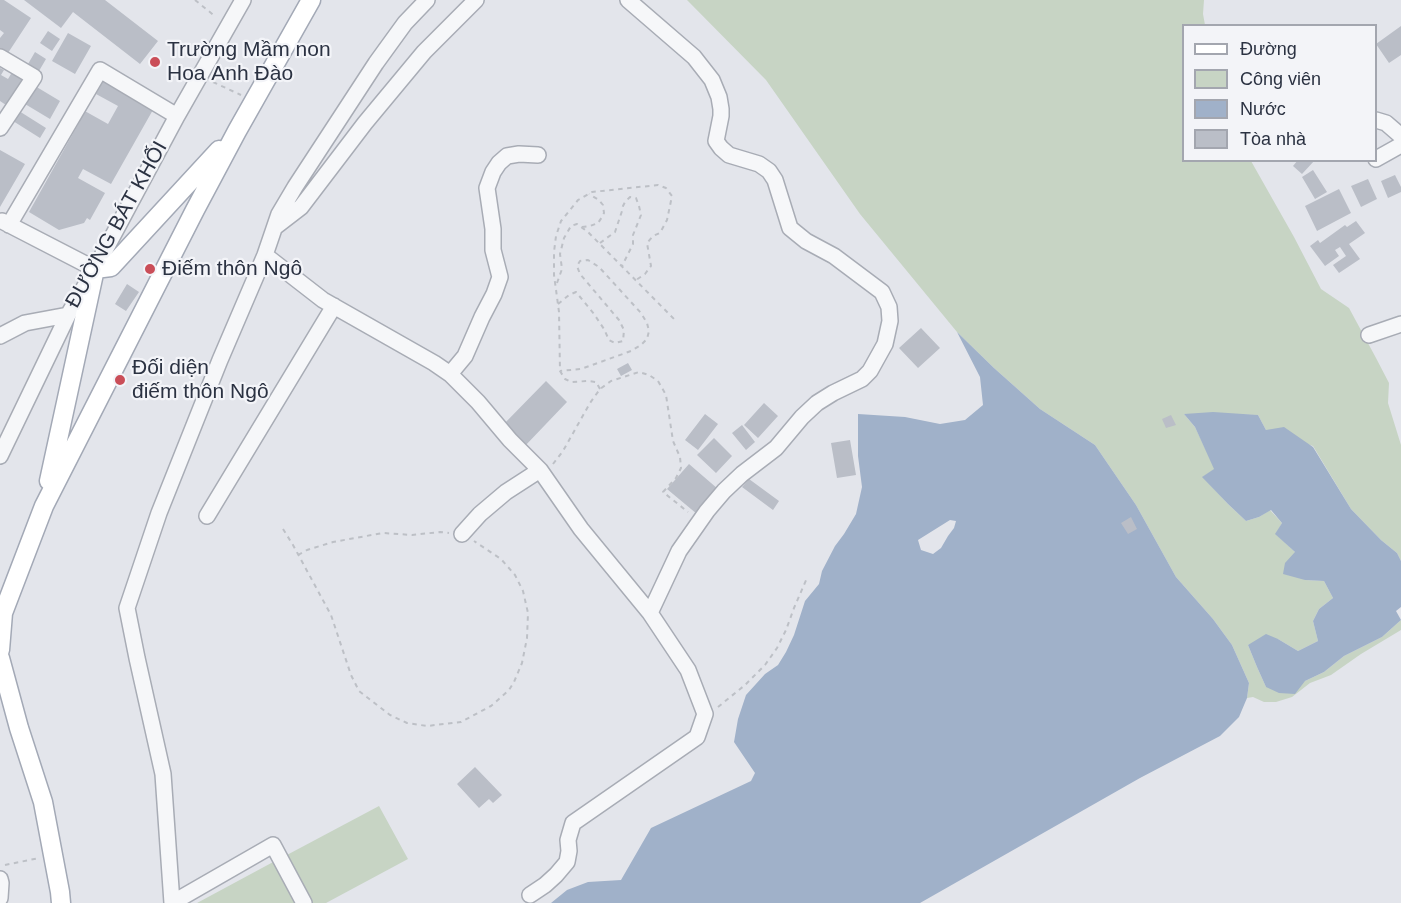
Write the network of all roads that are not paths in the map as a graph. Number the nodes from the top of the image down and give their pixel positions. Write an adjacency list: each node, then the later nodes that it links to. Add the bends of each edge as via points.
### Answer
1 (243, 0): 8 (street, ĐƯỜNG BÁT KHỐI)
2 (311, 0): 11 (main road)
3 (427, 0): 17 (street, via 376,63 295,187)
4 (476, 0): 17 (street, via 424,52 301,207)
5 (628, 0): 31 (street, via 694,57 712,80 721,109 716,141 721,148 769,171 790,228 882,292 890,321 885,344 870,371 817,403 776,448 724,491 680,551)
6 (0, 57): 7 (street, via 34,77)
7 (6, 108): 10 (street)
8 (177, 116): 16 (street, via 100,70); 19 (street, ĐƯỜNG BÁT KHỐI)
9 (1377, 120): 12 (street)
10 (0, 128)
11 (237, 131): 19 (main road, via 111,267); 28 (main road)
12 (1401, 136)
13 (1401, 145): 15 (street)
14 (538, 155): 25 (street, via 507,156 493,172 487,188 493,250 500,277 465,356)
15 (1377, 157)
16 (4, 222): 19 (street)
17 (273, 229): 18 (street)
18 (265, 255): 20 (street); 38 (street, via 159,513 127,608 163,774)
19 (95, 269): 21 (street, ĐƯỜNG BÁT KHỐI); 28 (main road)
20 (334, 306): 25 (street); 29 (street)
21 (68, 315): 24 (street, via 25,323); 26 (street, ĐƯỜNG BÁT KHỐI)
22 (1401, 324): 23 (street)
23 (1369, 335)
24 (0, 336)
25 (450, 374): 27 (street)
26 (0, 456)
27 (540, 470): 30 (street, via 506,492); 31 (street, via 581,529)
28 (44, 506): 32 (main road, via 3,613)
29 (207, 516)
30 (462, 534)
31 (650, 613): 35 (street, via 688,670 705,714 697,737 573,824 567,862)
32 (0, 650)
33 (0, 658): 37 (main road, via 43,802)
34 (3, 872): 36 (street)
35 (530, 895)
36 (0, 898)
37 (61, 903)
38 (172, 903): 39 (street, via 273,845)
39 (304, 903)

